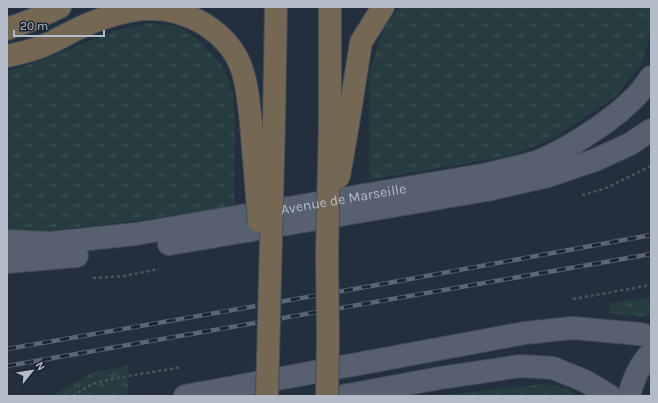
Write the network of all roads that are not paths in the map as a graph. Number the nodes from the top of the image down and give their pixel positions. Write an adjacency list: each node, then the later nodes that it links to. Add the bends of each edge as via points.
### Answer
1 (60, 7): 5 (highway)
2 (276, 7): 13 (highway, bridge)
3 (330, 7): 8 (highway)
4 (383, 7): 8 (highway, via 361,42)
5 (7, 29)
6 (7, 56): 13 (highway, bridge, via 44,46 85,25 120,13 149,8 175,10 189,15 214,30 226,41 237,54 247,85)
7 (651, 77): 10 (main road, Avenue de Marseille, via 629,103 572,144 533,162 488,174 136,234 50,244)
8 (339, 118): 12 (highway, bridge, via 327,255)
9 (651, 130): 11 (main road, Avenue de Marseille, via 630,144 595,160 548,176 487,190 136,250)
10 (7, 241)
11 (7, 262)
12 (328, 337): 18 (highway, bridge); 19 (highway, bridge)
13 (269, 338): 17 (highway, bridge)
14 (651, 338): 16 (main road, via 640,334 573,328 525,333)
15 (651, 353): 22 (main road, via 632,381)
16 (185, 396)
17 (267, 396)
18 (326, 396)
19 (337, 396)
20 (343, 396): 21 (main road, via 522,366 553,368 585,381)
21 (610, 396)
22 (628, 396)

